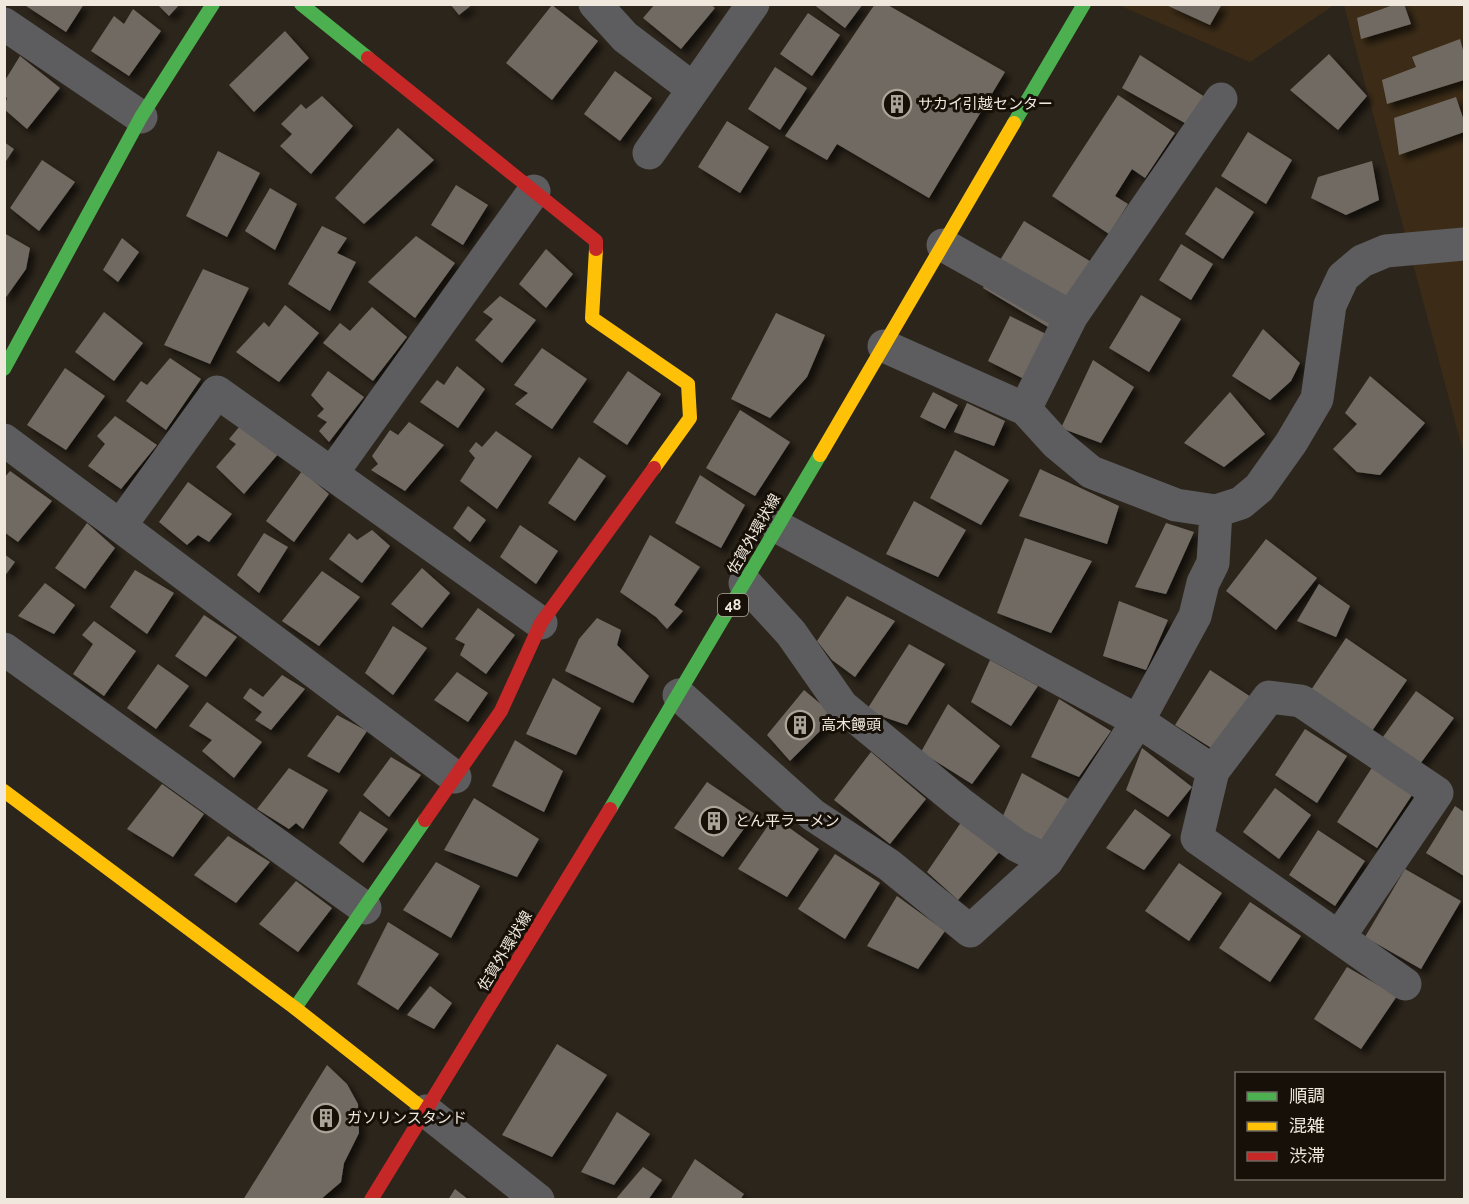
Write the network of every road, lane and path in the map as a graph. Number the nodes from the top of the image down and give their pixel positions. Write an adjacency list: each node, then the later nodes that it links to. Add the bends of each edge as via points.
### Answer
1 (213, 4): 9 (street)
2 (301, 4): 11 (street)
3 (595, 4): 7 (street, via 625,37)
4 (753, 4): 7 (street)
5 (1084, 4): 13 (street, 佐賀外環状線 / 48)
6 (4, 24): 9 (street)
7 (692, 88): 10 (street)
8 (1221, 99): 14 (street)
9 (141, 117): 16 (street)
10 (649, 153)
11 (534, 191): 19 (street); 24 (street, via 596,241 592,318 688,384 690,418)
12 (1464, 244): 20 (street, via 1386,251 1362,261 1343,277 1330,306 1317,399 1260,488 1241,502)
13 (943, 245): 14 (street); 15 (street, 佐賀外環状線 / 48)
14 (1071, 317): 17 (street)
15 (884, 346): 17 (street); 22 (street, 佐賀外環状線 / 48)
16 (4, 369)
17 (1025, 409): 20 (street, via 1056,443 1091,472 1176,505)
18 (4, 440): 21 (street)
19 (333, 472): 21 (street, via 217,392); 24 (street)
20 (1216, 511): 27 (street, via 1213,562 1195,616)
21 (120, 526): 29 (street)
22 (777, 527): 23 (street, 佐賀外環状線 / 48); 27 (street)
23 (746, 583): 26 (street, 佐賀外環状線 / 48); 31 (street, via 791,633 842,706 961,804 1016,845)
24 (541, 622): 29 (street, via 501,711)
25 (4, 649): 32 (street)
26 (679, 696): 31 (street, via 813,815 889,865 969,931); 36 (street, 佐賀外環状線 / 48)
27 (1138, 721): 28 (street); 31 (street)
28 (1213, 771): 33 (street, via 1197,838); 33 (street, via 1269,697 1301,701 1437,793)
29 (455, 777): 32 (street)
30 (4, 791): 35 (street)
31 (1047, 861)
32 (365, 908): 35 (street)
33 (1339, 937): 34 (street)
34 (1405, 984)
35 (296, 1008): 36 (street)
36 (426, 1111): 37 (street, 佐賀外環状線 / 48); 38 (street)
37 (371, 1200)
38 (538, 1200)

